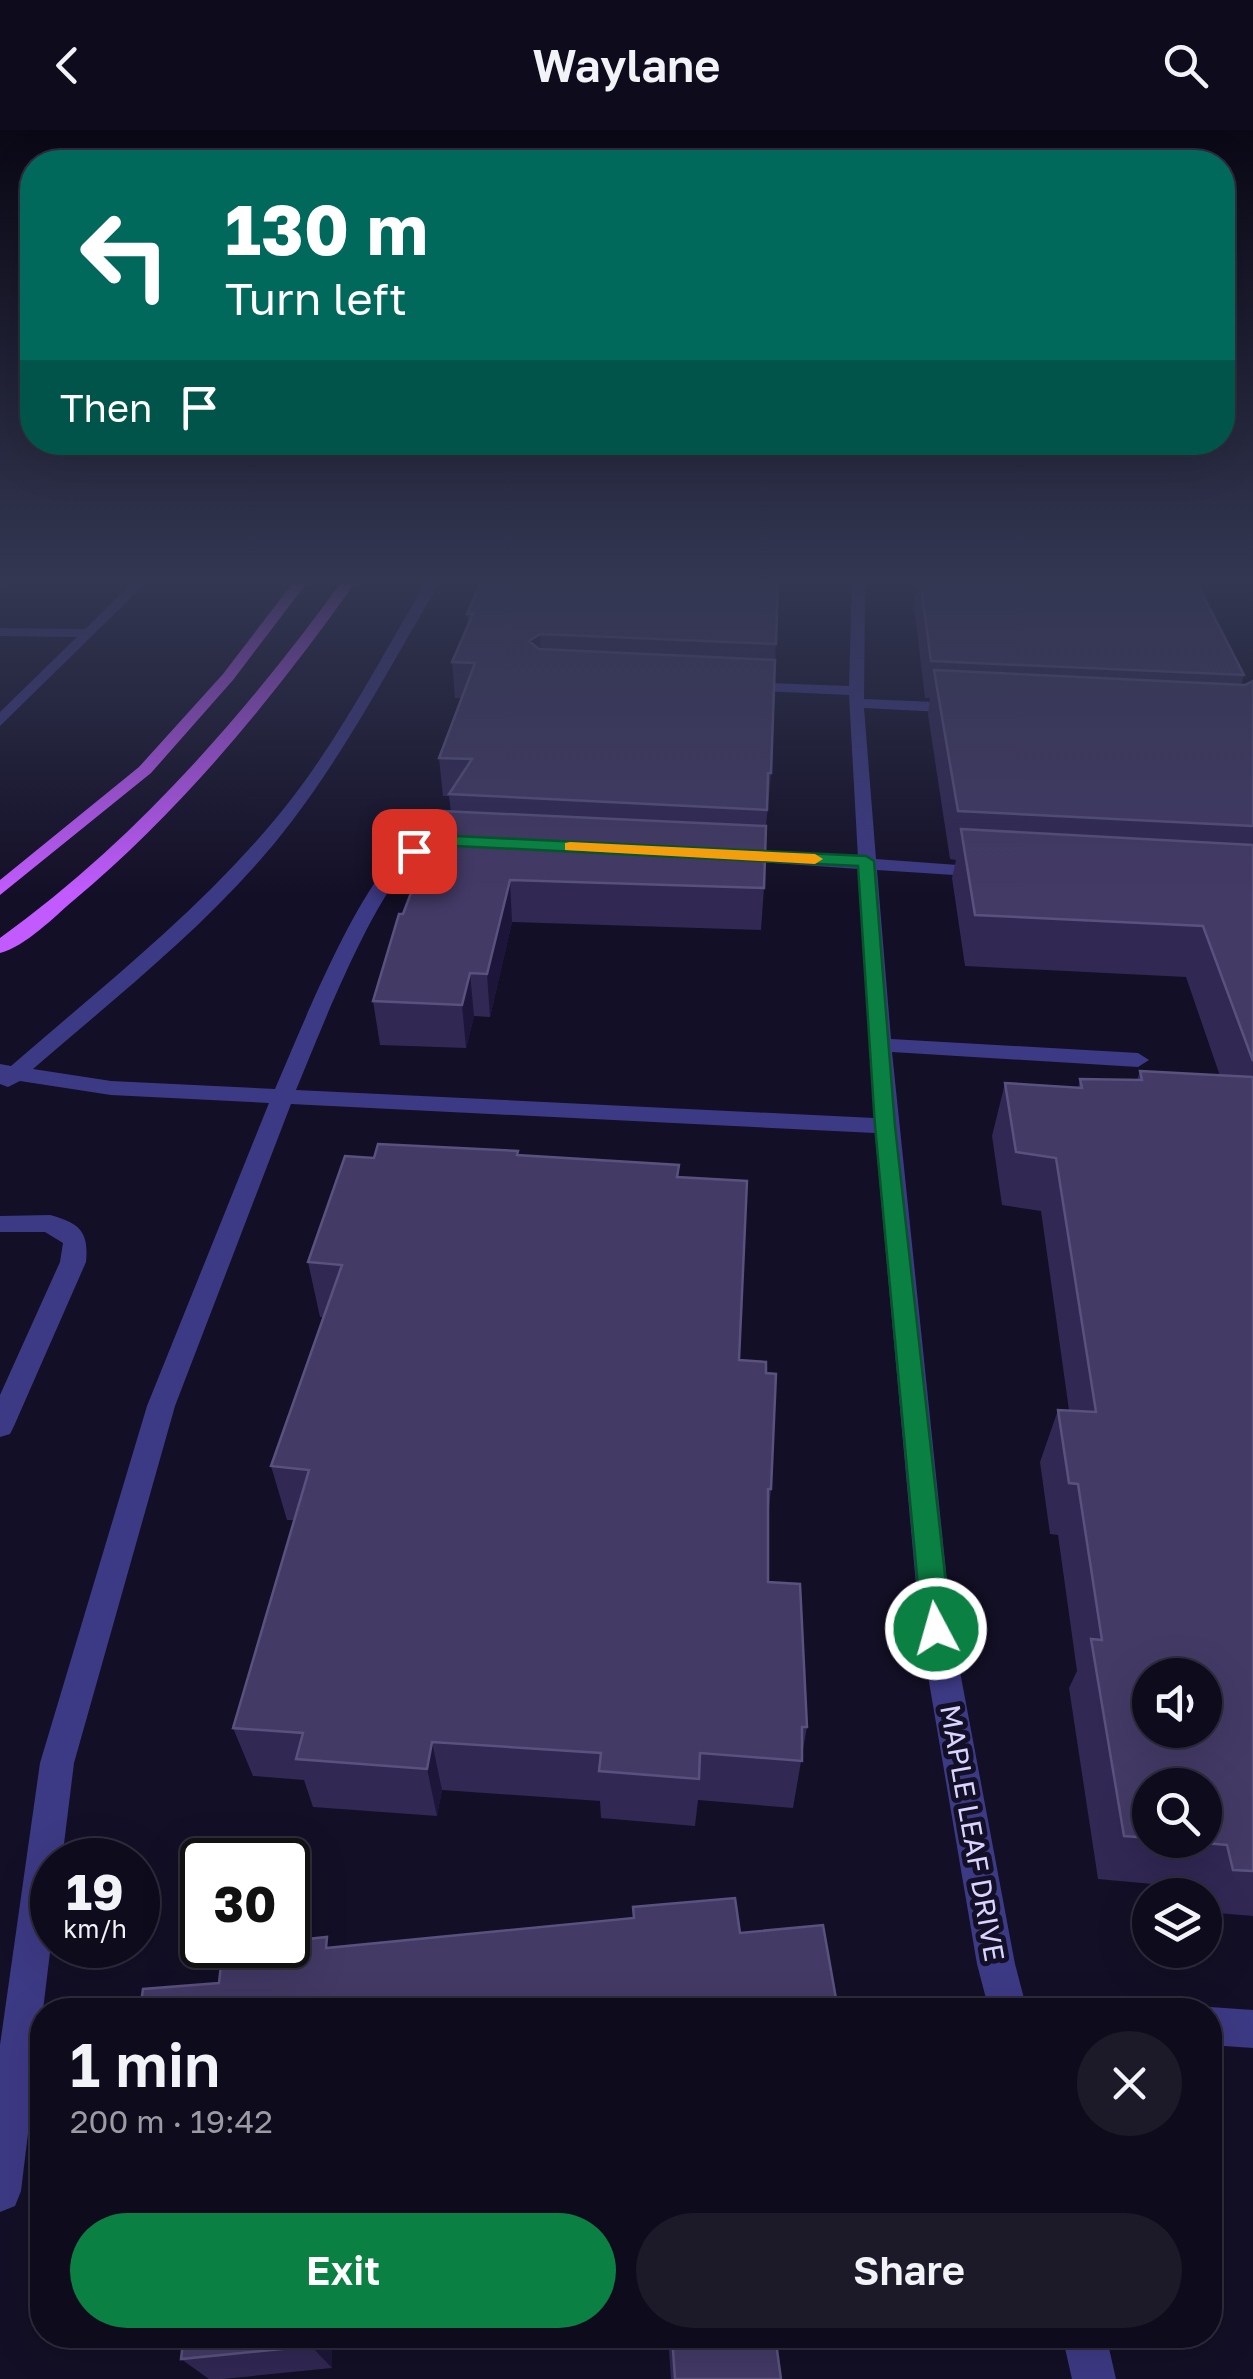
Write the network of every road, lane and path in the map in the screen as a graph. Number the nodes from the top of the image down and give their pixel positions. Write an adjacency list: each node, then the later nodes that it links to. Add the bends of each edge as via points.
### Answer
1 (36, 685): 9 (street)
2 (221, 685): 14 (main road, via 145,770)
3 (275, 685): 15 (main road, via 197,778 112,859)
4 (372, 685): 18 (street, via 285,820 210,904)
5 (718, 685): 7 (street)
6 (856, 685): 7 (street, MAPLE LEAF DRIVE)
7 (856, 697): 8 (street); 12 (street, MAPLE LEAF DRIVE)
8 (975, 709)
9 (0, 720)
10 (495, 843): 19 (street, via 456,841 414,851 394,872 350,940)
11 (710, 854): 12 (street)
12 (866, 861): 13 (street); 16 (street, MAPLE LEAF DRIVE)
13 (1011, 873)
14 (0, 889)
15 (0, 947)
16 (879, 1045): 17 (street); 20 (street, MAPLE LEAF DRIVE)
17 (1138, 1060)
18 (5, 1078): 19 (street)
19 (282, 1098): 20 (street); 26 (street, via 161,1406 57,1763)
20 (885, 1126): 23 (street, MAPLE LEAF DRIVE, via 936,1629)
21 (0, 1224): 22 (street, via 50,1223 76,1238 73,1262)
22 (0, 1426)
23 (1005, 1998)
24 (1222, 2027): 25 (street)
25 (1253, 2029)
26 (0, 2191)
27 (1087, 2348): 28 (street)
28 (1094, 2379)

